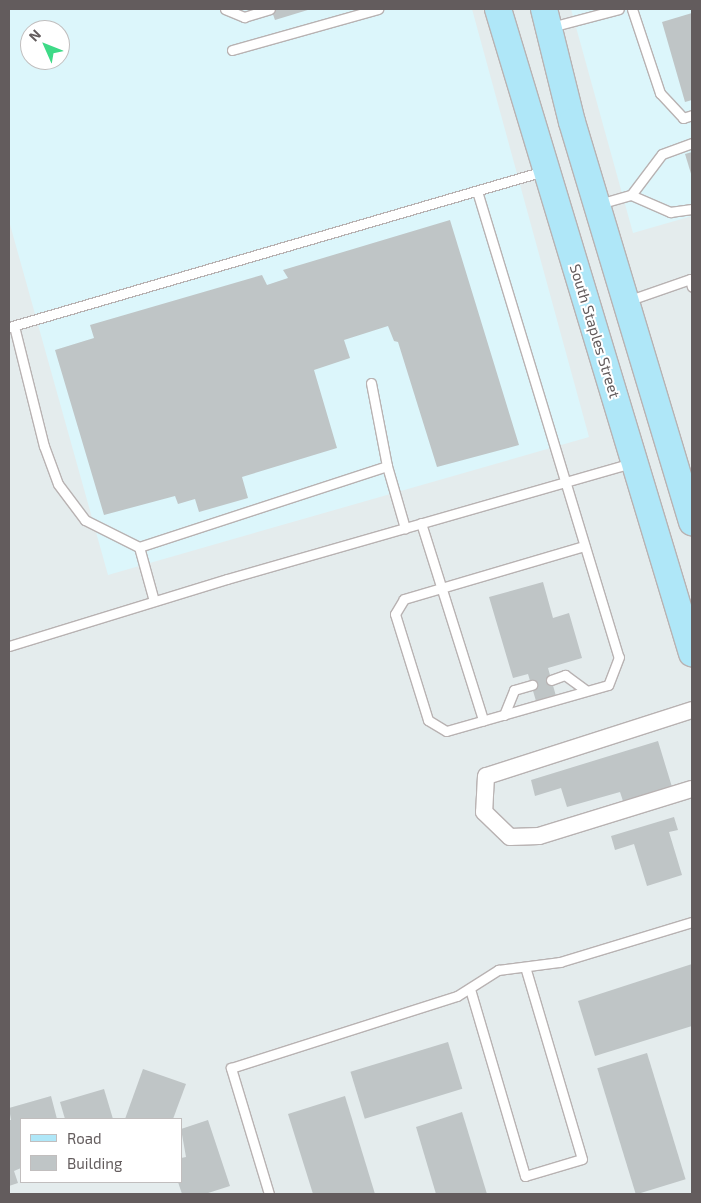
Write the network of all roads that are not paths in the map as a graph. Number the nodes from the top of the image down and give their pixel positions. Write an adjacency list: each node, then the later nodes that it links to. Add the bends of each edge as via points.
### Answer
1 (225, 9): 2 (lane, via 244,17)
2 (270, 9)
3 (378, 9): 8 (lane)
4 (498, 9): 11 (main road, South Staples Street)
5 (619, 9): 7 (lane)
6 (632, 9): 9 (lane, via 660,93 683,118)
7 (546, 18): 14 (main road)
8 (232, 50)
9 (692, 115)
10 (692, 143): 13 (lane, via 662,154)
11 (547, 170): 12 (lane); 20 (main road, South Staples Street)
12 (477, 190): 18 (lane); 22 (lane)
13 (631, 195): 14 (lane); 15 (lane, via 670,212)
14 (597, 205): 17 (main road)
15 (692, 209)
16 (692, 282): 17 (lane)
17 (626, 301): 23 (main road)
18 (12, 326): 27 (lane, via 44,446 58,484 85,520)
19 (371, 383): 21 (lane)
20 (634, 462): 22 (lane); 23 (main road, via 648,463 665,492); 31 (main road, South Staples Street)
21 (388, 466): 25 (lane); 27 (lane)
22 (564, 481): 24 (lane); 26 (lane)
23 (691, 511)
24 (421, 523): 25 (lane); 28 (lane)
25 (405, 528): 29 (lane)
26 (584, 546): 28 (lane); 34 (lane, via 619,657 608,685)
27 (139, 547): 29 (lane)
28 (443, 588): 37 (lane); 37 (lane, via 404,598 395,614 428,720 446,731)
29 (154, 601): 30 (lane)
30 (9, 646)
31 (692, 653)
32 (551, 680): 34 (lane, via 565,675)
33 (532, 685): 36 (lane, via 514,690)
34 (586, 690): 36 (lane)
35 (692, 710): 38 (street, via 486,776 484,812 510,837 539,836)
36 (504, 714): 37 (lane)
37 (483, 720)
38 (692, 789)
39 (692, 922): 40 (lane, via 560,962)
40 (525, 967): 41 (lane, via 491,972); 41 (lane, via 582,1159 525,1176)
41 (470, 988): 42 (lane, via 447,999 230,1068)
42 (269, 1194)

